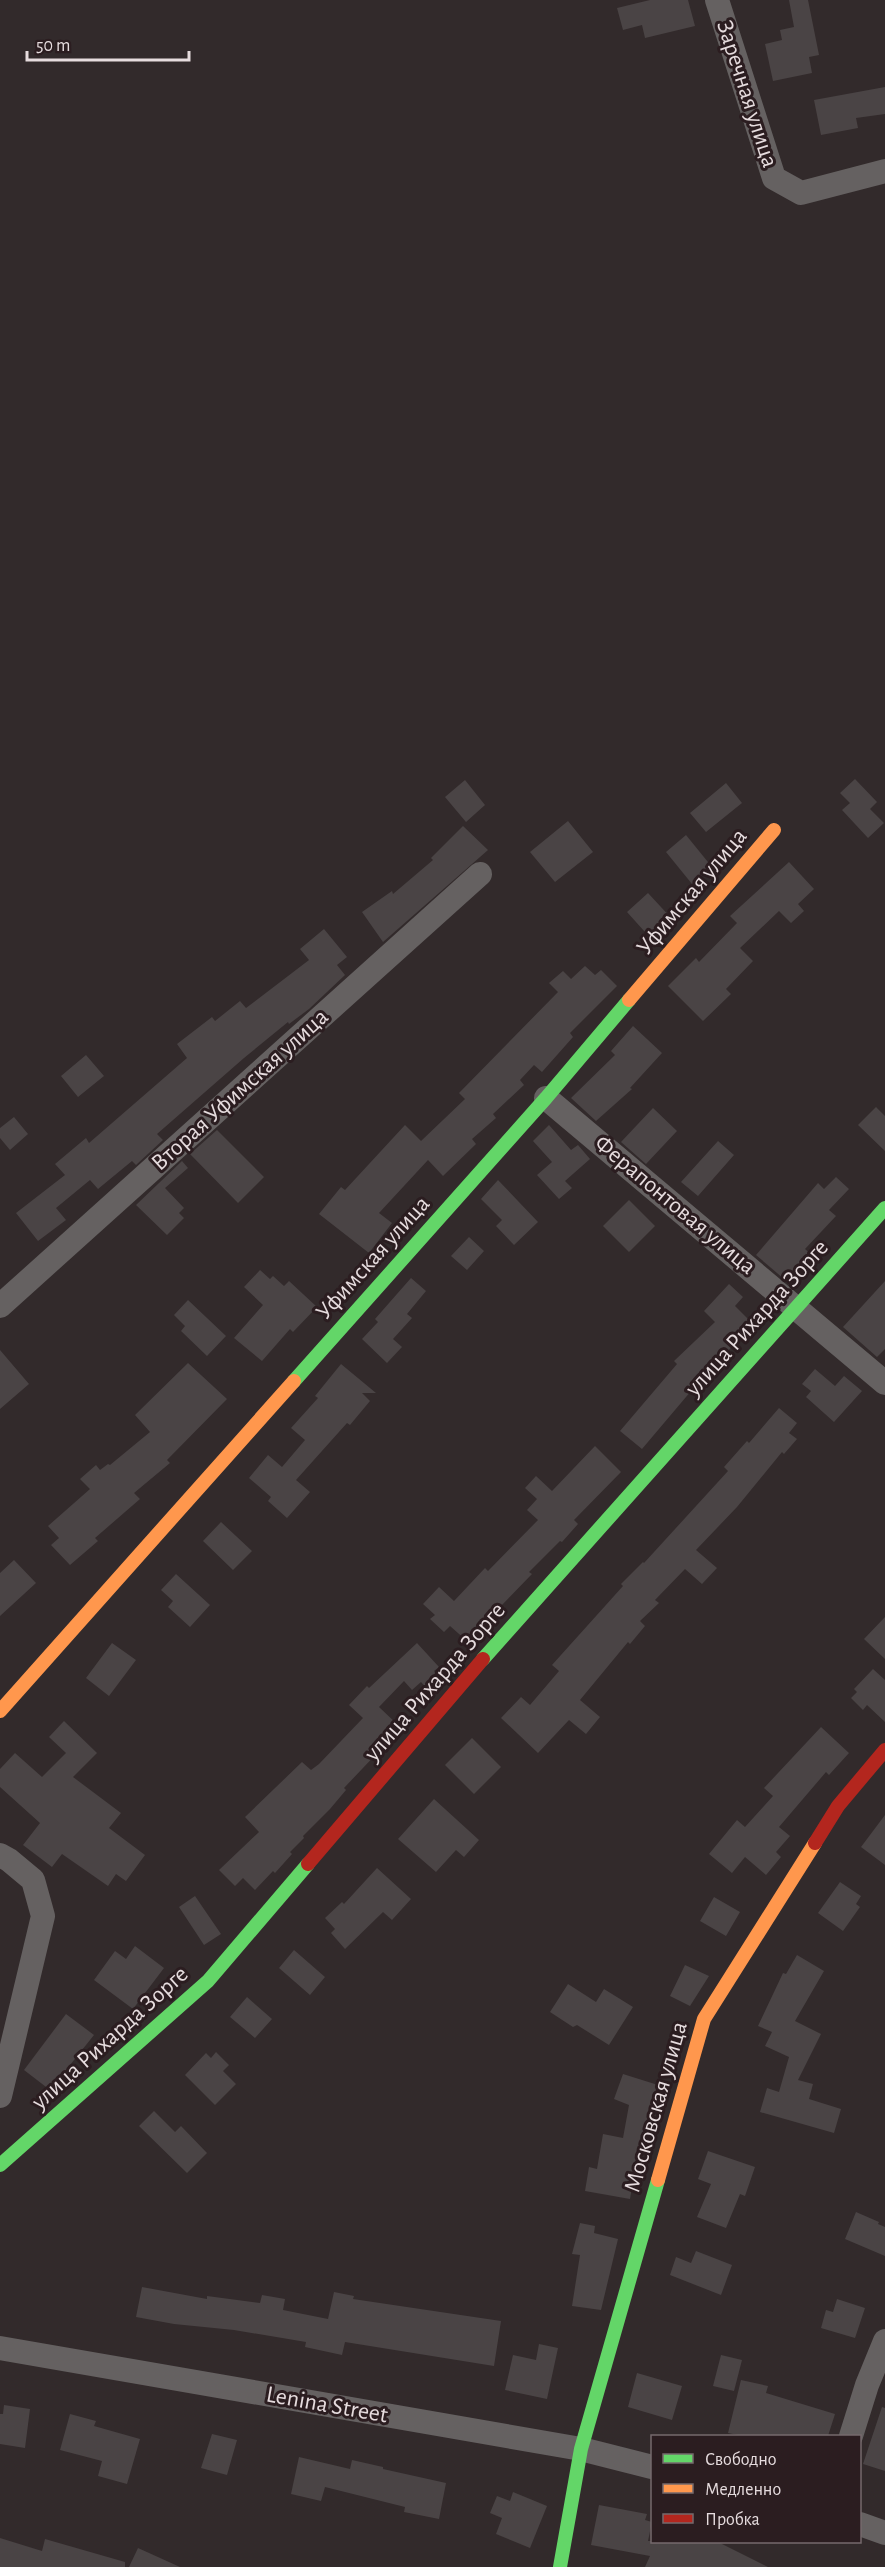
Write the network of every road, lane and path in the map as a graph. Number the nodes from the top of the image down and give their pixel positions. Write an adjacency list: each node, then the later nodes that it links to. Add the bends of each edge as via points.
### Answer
1 (717, 0): 2 (street, Заречная улица, via 774,178 801,193)
2 (885, 171)
3 (774, 830): 5 (street, Уфимская улица)
4 (480, 874): 7 (street, Вторая Уфимская улица)
5 (546, 1098): 8 (street, Ферапонтовая улица); 10 (street, Уфимская улица)
6 (885, 1208): 8 (street, улица Рихарда Зорге)
7 (0, 1306)
8 (797, 1307): 9 (street, Ферапонтовая улица); 14 (street, улица Рихарда Зорге, via 475,1668 208,1981)
9 (885, 1383)
10 (0, 1711)
11 (885, 1750): 18 (street, Московская улица, via 838,1806 704,2019)
12 (0, 1855): 13 (street, via 33,1880 43,1916)
13 (0, 2096)
14 (0, 2165)
15 (885, 2341): 17 (street)
16 (0, 2348): 18 (street, Lenina Street)
17 (851, 2435)
18 (581, 2449): 19 (street, Lenina Street); 22 (street, Московская улица)
19 (651, 2467)
20 (861, 2524): 21 (street)
21 (885, 2534)
22 (560, 2567)

